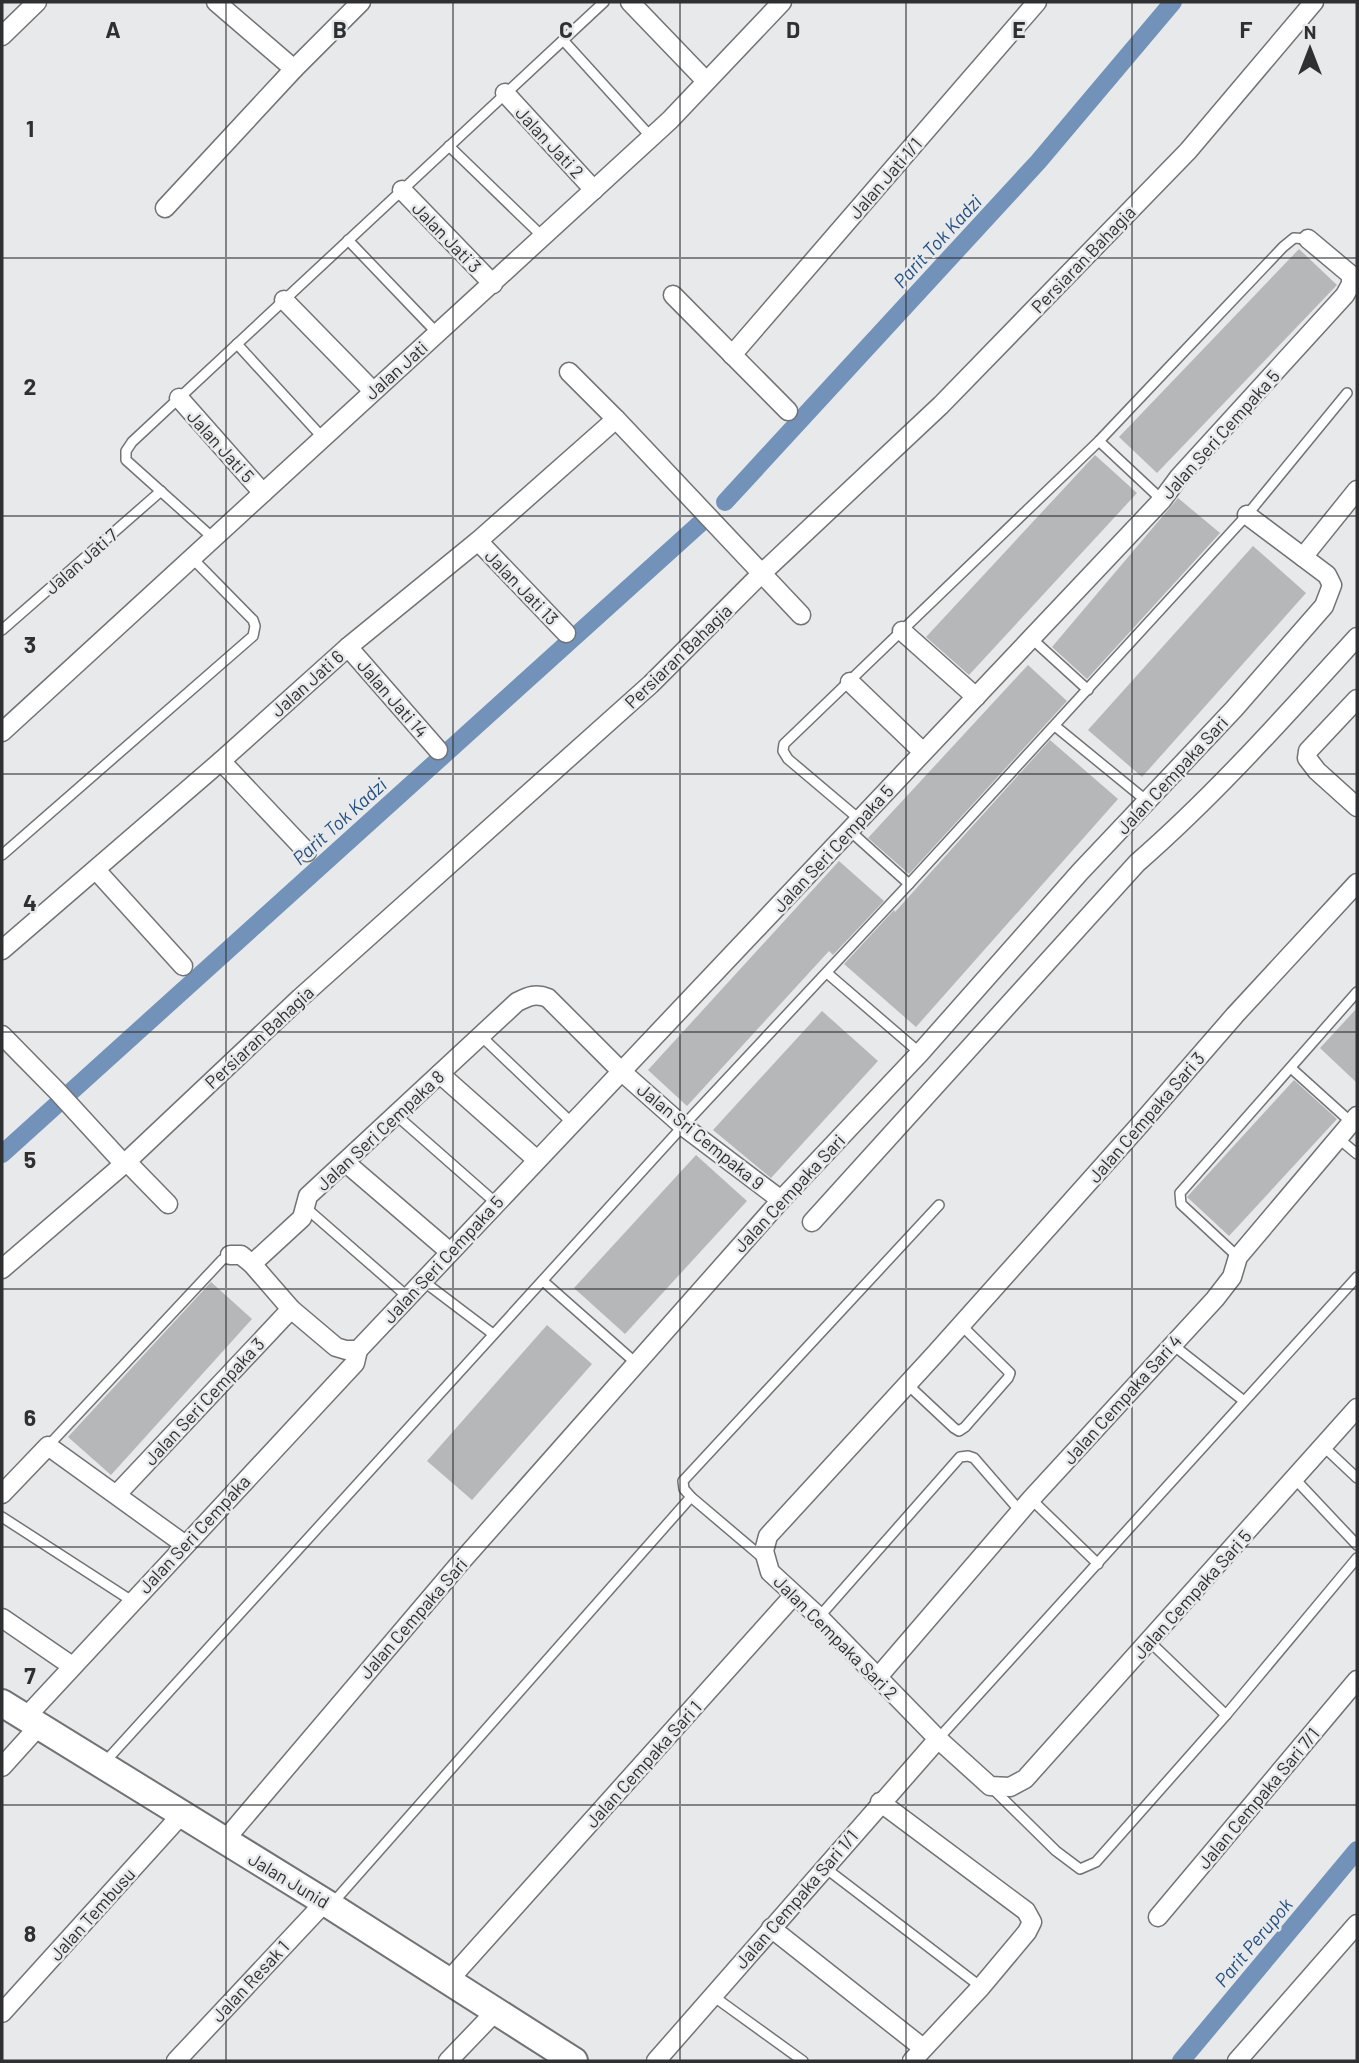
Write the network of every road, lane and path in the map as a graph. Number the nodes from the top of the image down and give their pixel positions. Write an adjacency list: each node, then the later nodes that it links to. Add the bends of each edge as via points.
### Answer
1 (37, 2): 9 (street)
2 (216, 2): 11 (street)
3 (361, 2): 11 (street)
4 (604, 2): 10 (lane)
5 (630, 2): 12 (street)
6 (782, 2): 12 (street, Jalan Jati)
7 (1037, 2): 27 (street, Jalan Jati 1/1)
8 (1314, 2): 45 (street, Persiaran Bahagia, via 1188,151 942,405)
9 (2, 36)
10 (563, 40): 13 (lane); 14 (lane)
11 (294, 69): 18 (street)
12 (706, 81): 14 (street, Jalan Jati)
13 (505, 93): 15 (lane); 17 (street, Jalan Jati 2)
14 (651, 137): 17 (street, Jalan Jati)
15 (449, 146): 16 (lane); 19 (lane)
16 (402, 190): 21 (lane); 22 (street, Jalan Jati 3)
17 (594, 190): 19 (street, Jalan Jati)
18 (165, 208)
19 (544, 238): 22 (street, Jalan Jati)
20 (1308, 239): 35 (lane, via 1294,238 1283,247); 39 (street, Jalan Seri Cempaka 5, via 1351,275 1345,295)
21 (348, 240): 24 (lane); 25 (lane)
22 (493, 284): 25 (street, Jalan Jati)
23 (673, 295): 27 (street)
24 (284, 300): 26 (lane); 29 (street)
25 (437, 333): 29 (street, Jalan Jati)
26 (237, 344): 31 (lane); 34 (lane)
27 (732, 355): 32 (street)
28 (569, 372): 33 (street)
29 (373, 391): 34 (street, Jalan Jati)
30 (1347, 393): 40 (lane)
31 (179, 398): 37 (lane, via 126,451 126,460); 38 (street, Jalan Jati 5)
32 (788, 411)
33 (615, 419): 42 (street, Jalan Jati 6); 45 (street)
34 (323, 438): 38 (street, Jalan Jati)
35 (1099, 441): 39 (lane); 48 (lane)
36 (1357, 490): 44 (street)
37 (161, 491): 41 (lane); 47 (lane, Jalan Jati 7)
38 (263, 493): 41 (street, Jalan Jati)
39 (1162, 500): 51 (street, Jalan Seri Cempaka 5)
40 (1247, 515): 44 (street, Jalan Cempaka Sari); 54 (lane)
41 (213, 538): 43 (street, Jalan Jati)
42 (478, 541): 49 (street, Jalan Jati 13); 52 (street, Jalan Jati 6)
43 (191, 557): 58 (street, Jalan Jati); 66 (lane, via 253,620 253,636)
44 (1303, 557): 62 (street, Jalan Cempaka Sari, via 1327,575 1332,585 1324,606)
45 (761, 574): 46 (street); 89 (street, Persiaran Bahagia, via 651,684 300,998)
46 (801, 615)
47 (2, 630)
48 (902, 631): 53 (lane); 55 (street)
49 (566, 633)
50 (1357, 637): 95 (street, via 1252,750 1137,863)
51 (1031, 638): 54 (lane); 55 (street, Jalan Seri Cempaka 5)
52 (348, 647): 59 (street, Jalan Jati 14); 61 (street, Jalan Jati 6)
53 (850, 682): 60 (street); 64 (lane, via 784,744 783,751)
54 (1088, 690): 57 (lane)
55 (976, 697): 60 (street, Jalan Seri Cempaka 5)
56 (1357, 699): 63 (street, via 1308,751 1307,758)
57 (1055, 726): 62 (lane); 69 (lane)
58 (2, 732)
59 (439, 750)
60 (923, 752): 64 (street, Jalan Seri Cempaka 5)
61 (221, 761): 65 (street); 67 (street, Jalan Jati 6)
62 (1148, 802): 77 (street, Jalan Cempaka Sari)
63 (1357, 807)
64 (854, 825): 69 (lane); 79 (street, Jalan Seri Cempaka 5)
65 (307, 852)
66 (2, 855)
67 (96, 870): 70 (street, Jalan Jati 6); 71 (street)
68 (1357, 883): 106 (street, Jalan Cempaka Sari 3)
69 (909, 884): 72 (lane)
70 (2, 950)
71 (183, 966)
72 (827, 973): 77 (lane); 84 (lane)
73 (1357, 992): 78 (lane)
74 (517, 1002): 76 (street, Jalan Seri Cempaka 8); 79 (street, Jalan Sri Cempaka 9, via 530,996 548,998)
75 (2, 1035): 89 (street)
76 (481, 1036): 80 (street, Jalan Seri Cempaka 8); 83 (lane)
77 (920, 1053): 90 (street, Jalan Cempaka Sari)
78 (1291, 1068): 82 (lane); 98 (lane, via 1180,1193 1181,1204)
79 (621, 1071): 83 (street, Jalan Seri Cempaka 5); 84 (street, Jalan Sri Cempaka 9)
80 (440, 1074): 81 (street, Jalan Seri Cempaka 8); 87 (street)
81 (396, 1115): 88 (street, Jalan Seri Cempaka 8); 91 (lane)
82 (1355, 1120): 85 (street, Jalan Cempaka Sari 4)
83 (572, 1123): 87 (street, Jalan Seri Cempaka 5)
84 (682, 1126): 90 (street, Jalan Sri Cempaka 9); 103 (lane)
85 (1339, 1139): 86 (lane); 98 (street, Jalan Cempaka Sari 4)
86 (1357, 1154)
87 (537, 1160): 91 (street, Jalan Seri Cempaka 5)
88 (345, 1162): 94 (street, Jalan Seri Cempaka 8, via 308,1196); 96 (street)
89 (125, 1163): 92 (street); 100 (street, Persiaran Bahagia)
90 (781, 1200): 111 (street, Jalan Cempaka Sari)
91 (496, 1203): 96 (street, Jalan Seri Cempaka 5)
92 (168, 1205)
93 (939, 1205): 121 (lane, via 682,1482)
94 (304, 1207): 99 (street, Jalan Seri Cempaka 8, via 302,1218); 104 (lane)
95 (812, 1222)
96 (450, 1252): 102 (street, Jalan Seri Cempaka 5)
97 (230, 1255): 99 (street, via 241,1255); 115 (lane)
98 (1238, 1256): 108 (street, Jalan Cempaka Sari 4, via 1232,1277)
99 (252, 1264): 105 (street)
100 (2, 1269)
101 (1357, 1277): 113 (lane)
102 (423, 1281): 104 (street, Jalan Seri Cempaka 5); 107 (lane)
103 (543, 1281): 107 (lane); 111 (lane)
104 (408, 1297): 109 (street, Jalan Seri Cempaka 5)
105 (291, 1309): 109 (street, via 336,1347); 120 (street, Jalan Seri Cempaka 3)
106 (961, 1325): 110 (street, Jalan Cempaka Sari 3); 112 (lane, via 1010,1373 965,1427 954,1428)
107 (493, 1334): 141 (lane)
108 (1171, 1344): 113 (lane); 122 (street, Jalan Cempaka Sari 4)
109 (358, 1350): 124 (street, Jalan Seri Cempaka, via 355,1363)
110 (936, 1353): 112 (street, Jalan Cempaka Sari 2)
111 (636, 1364): 146 (street, Jalan Cempaka Sari)
112 (907, 1384): 127 (street, Jalan Cempaka Sari 2, via 768,1536)
113 (1244, 1401): 128 (lane)
114 (1357, 1408): 116 (street, Jalan Cempaka Sari 5)
115 (48, 1446): 119 (street); 120 (street)
116 (1324, 1447): 117 (lane); 118 (street, Jalan Cempaka Sari 5)
117 (1357, 1478)
118 (1295, 1479): 125 (lane); 133 (street, Jalan Cempaka Sari 5)
119 (2, 1494)
120 (117, 1494): 124 (street)
121 (691, 1497): 127 (lane); 148 (lane)
122 (1025, 1505): 128 (lane); 131 (lane, via 974,1458 960,1457); 135 (street, Jalan Cempaka Sari 4)
123 (2, 1517): 130 (lane)
124 (184, 1544): 130 (street, Jalan Seri Cempaka)
125 (1357, 1545)
126 (1357, 1558): 138 (lane)
127 (767, 1561): 129 (street, Jalan Cempaka Sari 2, via 771,1572)
128 (1098, 1564): 140 (lane)
129 (794, 1595): 131 (street, Jalan Cempaka Sari 2); 152 (street, Jalan Cempaka Sari 1)
130 (132, 1601): 134 (street, Jalan Seri Cempaka)
131 (818, 1617): 135 (street, Jalan Cempaka Sari 2)
132 (2, 1618): 134 (street)
133 (1149, 1641): 138 (lane); 143 (street, Jalan Cempaka Sari 5, via 1025,1779 1010,1787)
134 (72, 1667): 139 (street, Jalan Seri Cempaka)
135 (878, 1677): 140 (street, Jalan Cempaka Sari 2)
136 (1357, 1680): 149 (street, Jalan Cempaka Sari 7/1)
137 (2, 1703): 139 (street, Jalan Junid)
138 (1226, 1715): 143 (lane, via 1096,1862 1080,1869)
139 (32, 1721): 141 (street, Jalan Junid); 142 (street, Jalan Seri Cempaka)
140 (938, 1739): 143 (street, Jalan Cempaka Sari 2); 144 (street, Jalan Cempaka Sari 1/1)
141 (102, 1765): 145 (street, Jalan Junid)
142 (2, 1767)
143 (990, 1786)
144 (880, 1802): 147 (street, Jalan Cempaka Sari 1/1); 153 (street, via 1026,1911 1032,1922 1027,1932)
145 (182, 1814): 146 (street, Jalan Junid); 156 (street, Jalan Tembusu)
146 (224, 1841): 148 (street, Jalan Junid)
147 (824, 1867): 151 (street, Jalan Cempaka Sari 1/1); 153 (lane)
148 (328, 1904): 152 (street, Jalan Junid); 158 (street, Jalan Resak 1)
149 (1158, 1917)
150 (1357, 1924): 163 (street)
151 (771, 1928): 154 (street, Jalan Cempaka Sari 1/1); 157 (street)
152 (449, 1980): 155 (street, Jalan Junid)
153 (981, 1987): 157 (street)
154 (713, 1996): 161 (street, Jalan Cempaka Sari 1/1); 162 (lane)
155 (496, 2011): 159 (street); 160 (street, Jalan Junid)
156 (2, 2013)
157 (917, 2055)
158 (176, 2061)
159 (448, 2061)
160 (574, 2061)
161 (658, 2061)
162 (803, 2061)
163 (1237, 2061)

